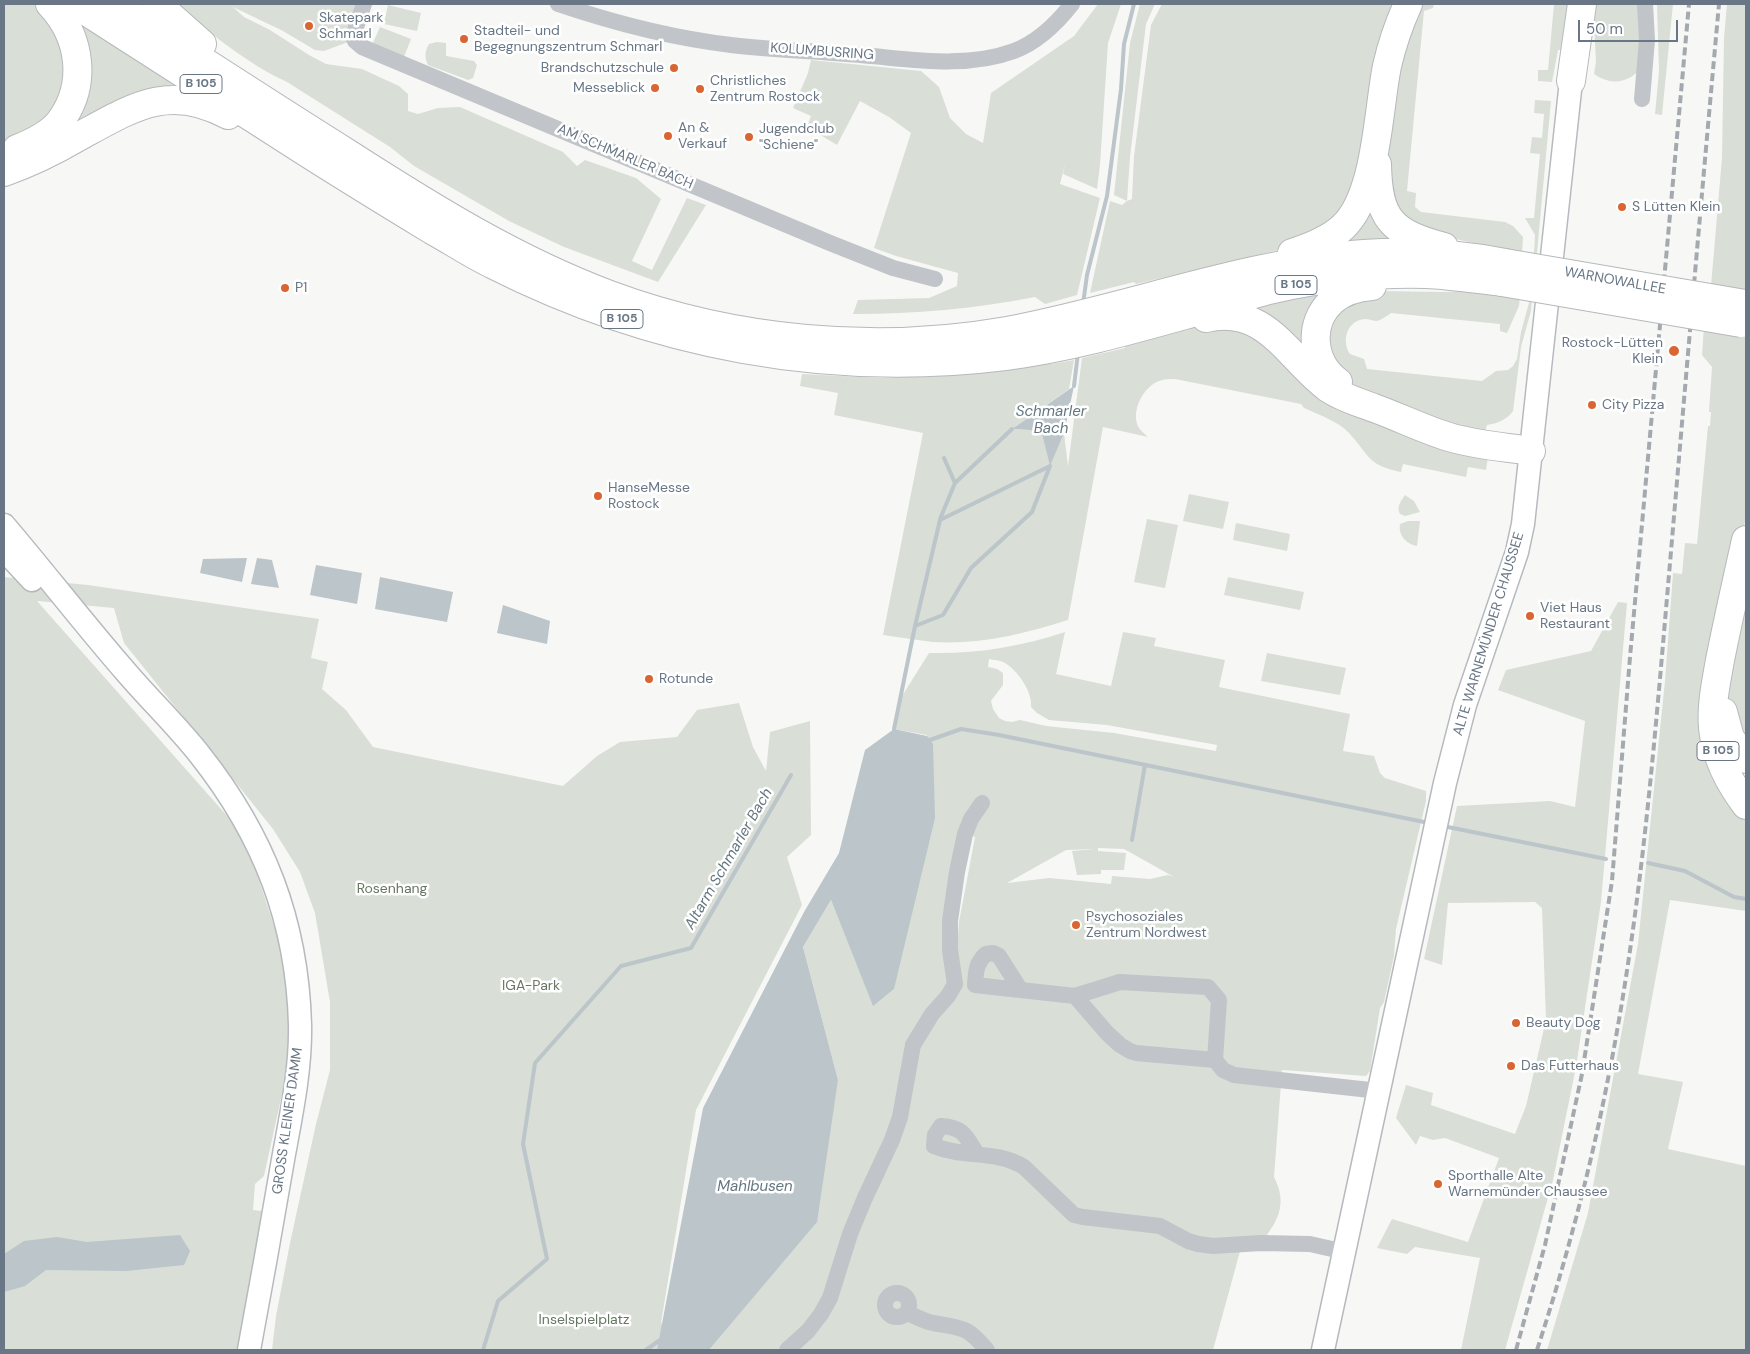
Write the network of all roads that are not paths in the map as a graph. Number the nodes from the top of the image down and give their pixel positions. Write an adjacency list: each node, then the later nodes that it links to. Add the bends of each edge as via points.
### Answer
1 (50, 4): 16 (highway, via 70,34 76,50 78,78 74,94 58,124 44,136)
2 (76, 4): 15 (highway, B 105)
3 (115, 4): 12 (highway, B 105)
4 (157, 4): 12 (highway, via 230,66)
5 (364, 4): 21 (street, AM SCHMARLER BACH, via 353,36 362,47 830,244 893,268)
6 (558, 4): 7 (street, KOLUMBUSRING, via 630,26 704,41 951,62 1015,50 1042,35)
7 (1072, 4)
8 (1408, 4): 14 (highway, via 1387,65)
9 (1582, 4): 11 (highway)
10 (1644, 4): 13 (street, via 1647,40)
11 (1571, 82): 25 (street, ALTE WARNEMÜNDER CHAUSSEE)
12 (244, 88): 19 (highway, B 105, via 402,188 536,263 645,306 744,330 860,342 970,336 1070,317)
13 (1642, 100)
14 (1377, 139): 18 (highway, via 1378,190 1382,208 1390,220 1403,232); 19 (highway, via 1365,191 1357,210 1344,226 1318,244 1268,258)
15 (307, 152): 17 (highway, via 281,146 214,108 173,99 128,110 56,150); 23 (highway, B 105, via 487,262 556,294 642,326 753,352 855,363 975,359 1007,356)
16 (4, 155)
17 (4, 172)
18 (1497, 268): 19 (highway, B 105, via 1395,253 1295,263); 20 (highway, B 105); 22 (highway, WARNOWALLEE / B 105, bridge)
19 (1252, 272)
20 (1455, 277): 23 (highway, B 105, via 1426,274 1366,276 1305,283); 24 (highway, via 1436,285 1355,289 1332,301 1320,317 1315,344 1324,370)
21 (935, 279)
22 (1745, 312)
23 (1142, 327): 24 (highway, via 1170,327 1220,316 1249,320 1274,334 1329,388 1356,403)
24 (1374, 408): 25 (highway, via 1451,438)
25 (1532, 451): 37 (street, ALTE WARNEMÜNDER CHAUSSEE, via 1517,552 1465,705 1435,828)
26 (4, 525): 30 (street, GROSS KLEINER DAMM)
27 (1746, 540): 33 (highway, B 105, via 1713,710 1719,757)
28 (4, 550): 30 (street, GROSS KLEINER DAMM, via 57,608)
29 (1746, 573): 31 (highway, via 1722,690 1722,704 1730,738)
30 (125, 671): 41 (street, GROSS KLEINER DAMM, via 200,755 229,795 250,830 277,890 293,950 300,1026 296,1075)
31 (1746, 760)
32 (982, 803): 42 (street, via 965,834 957,872 950,922 955,984 913,1045 900,1117 850,1234 830,1298 808,1331)
33 (1746, 805)
34 (1020, 989): 35 (street)
35 (1075, 996): 36 (street, via 1107,1033 1130,1051); 36 (street, via 1120,982 1208,987 1219,1000)
36 (1215, 1060): 37 (street, via 1223,1070 1234,1075)
37 (1379, 1091): 39 (street, ALTE WARNEMÜNDER CHAUSSEE)
38 (977, 1154): 39 (street, via 1016,1162 1074,1215 1160,1226 1198,1244 1310,1244)
39 (1345, 1252): 44 (street, ALTE WARNEMÜNDER CHAUSSEE)
40 (907, 1312): 43 (street, via 931,1322 961,1327 975,1336)
41 (249, 1350)
42 (787, 1350)
43 (986, 1350)
44 (1323, 1350)

